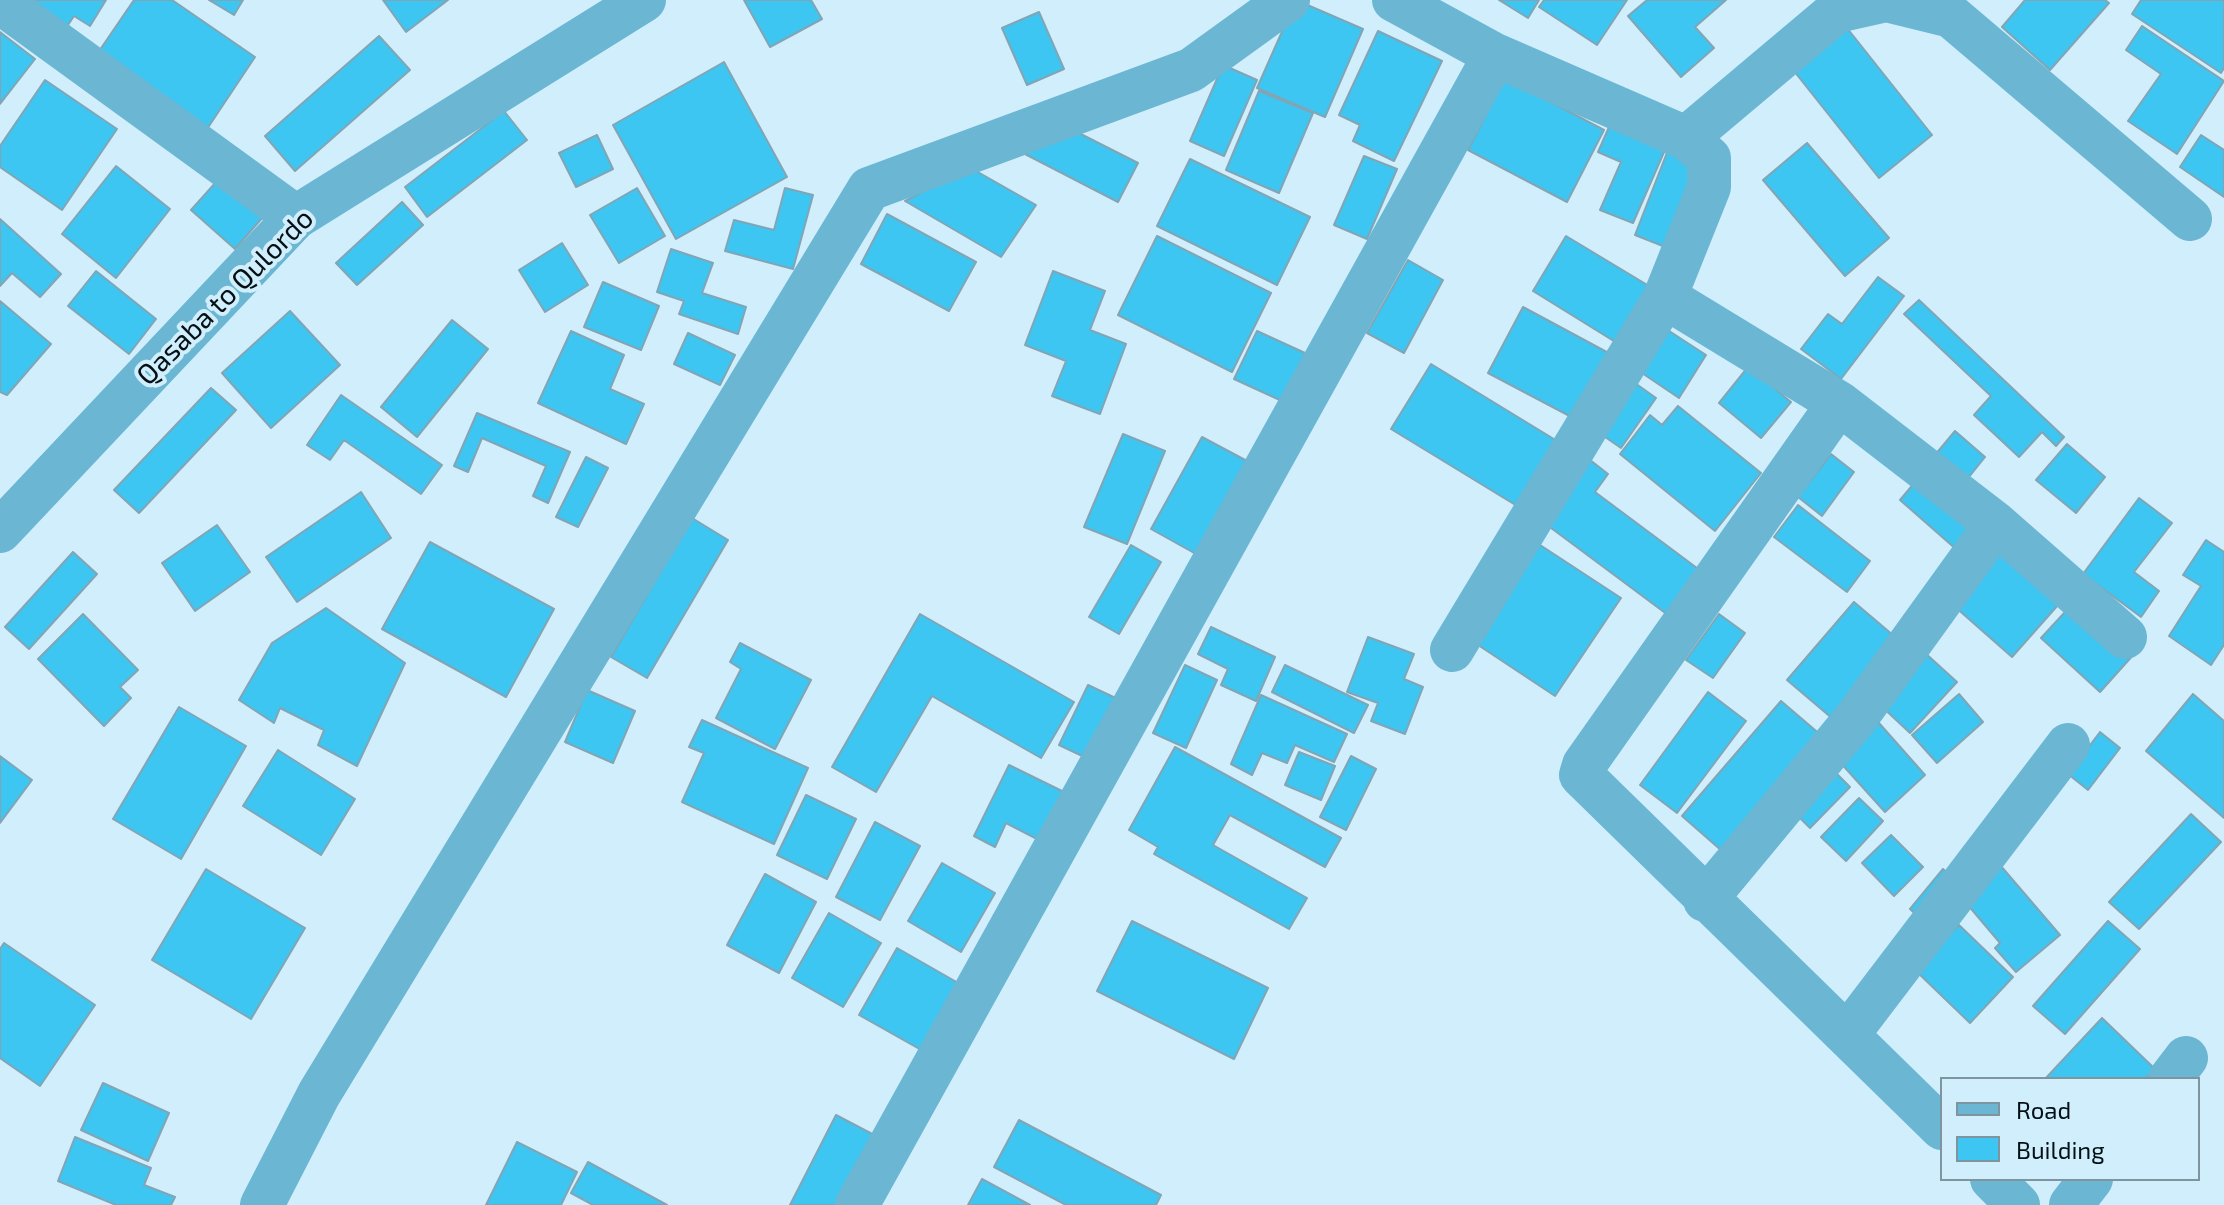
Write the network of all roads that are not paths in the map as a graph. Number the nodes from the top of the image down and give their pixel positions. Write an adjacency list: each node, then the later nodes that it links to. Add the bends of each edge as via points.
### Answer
1 (644, 0): 7 (street, Qasaba to Qulordo)
2 (1288, 0): 21 (street, via 1191,70 869,189 319,1094)
3 (1394, 0): 5 (street)
4 (0, 2): 7 (street)
5 (1495, 55): 6 (street); 22 (street)
6 (1686, 138): 8 (street, via 1837,11 1886,0 1951,16); 9 (street, via 1709,158 1709,187)
7 (296, 217): 12 (street, Qasaba to Qulordo)
8 (2190, 219)
9 (1665, 297): 10 (street); 14 (street)
10 (1839, 403): 11 (street); 16 (street, via 1581,775)
11 (1996, 524): 13 (street); 16 (street, via 1856,718)
12 (0, 531)
13 (2125, 637)
14 (1452, 650)
15 (2068, 745): 17 (street)
16 (1705, 900): 17 (street)
17 (1848, 1034): 18 (street)
18 (1940, 1126)
19 (1994, 1181): 23 (street)
20 (2089, 1181): 24 (street)
21 (262, 1205)
22 (857, 1205)
23 (2018, 1205)
24 (2071, 1205)

